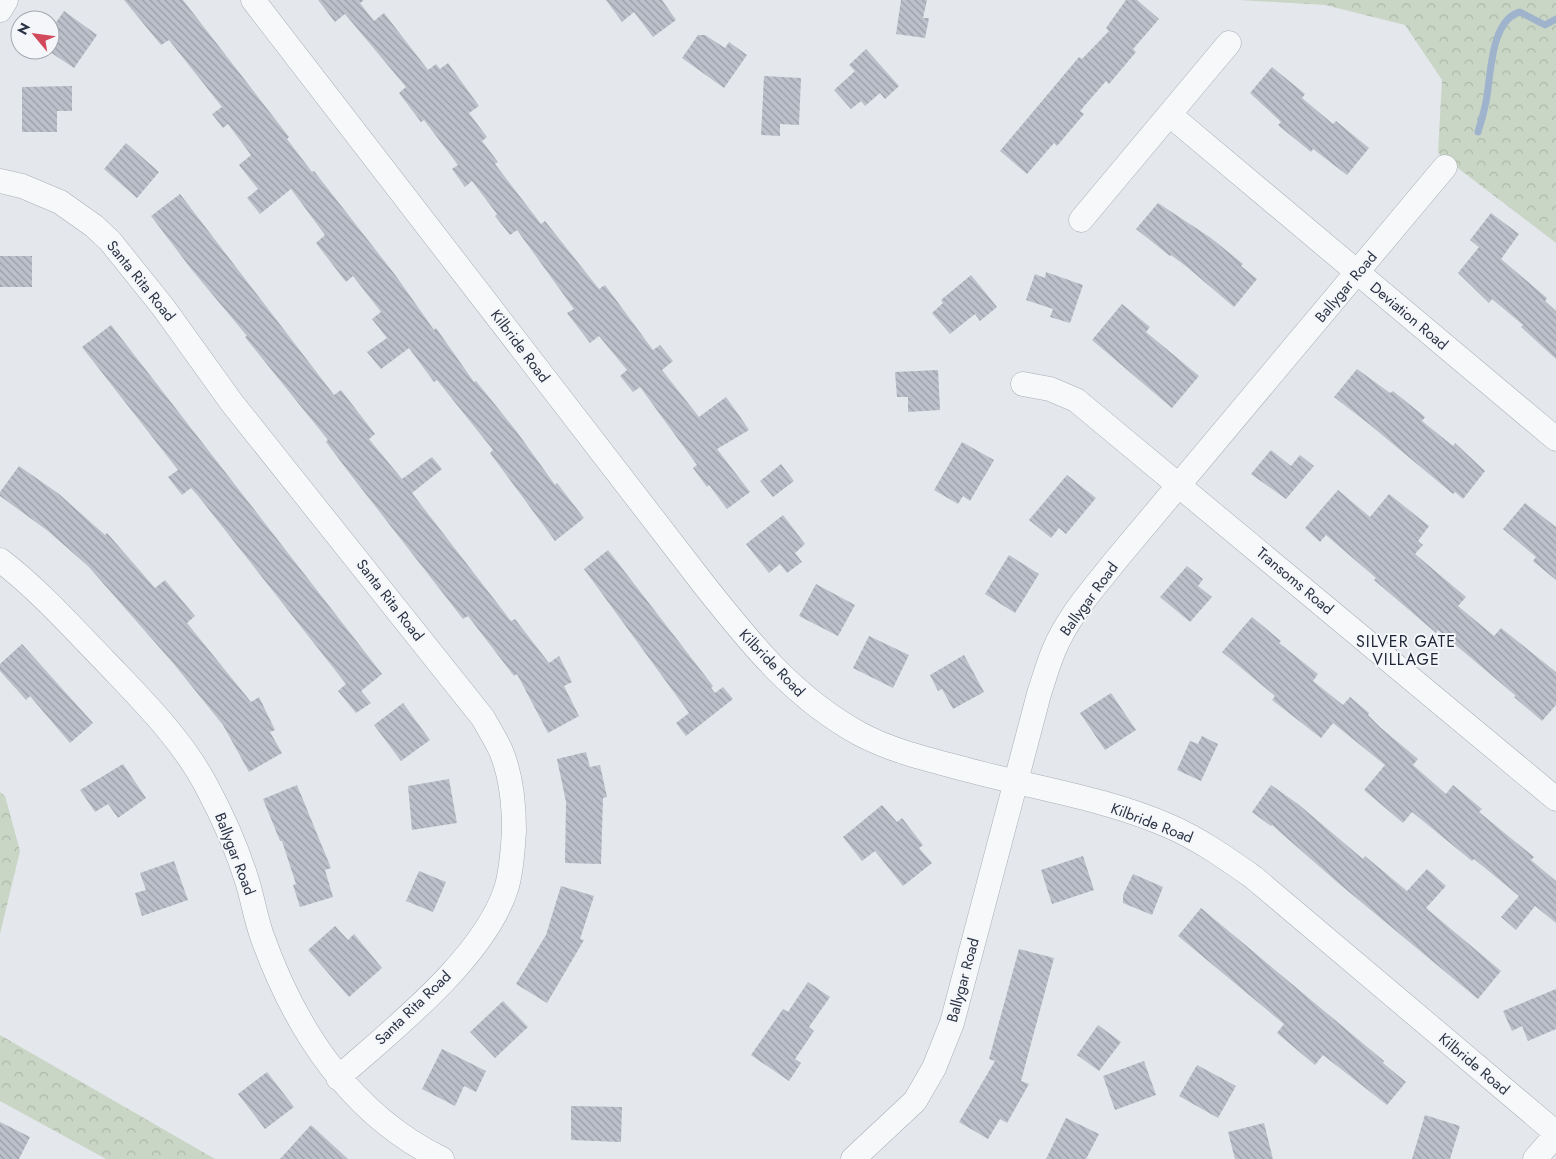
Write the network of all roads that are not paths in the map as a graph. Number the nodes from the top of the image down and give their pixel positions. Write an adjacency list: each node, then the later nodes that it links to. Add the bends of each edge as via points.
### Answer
1 (6, 0): 3 (street)
2 (253, 0): 14 (street, Kilbride Road, via 744,635 796,691 826,714 861,734 904,752)
3 (0, 10)
4 (1230, 43): 5 (street)
5 (1170, 115): 8 (street); 9 (street, Deviation Road)
6 (1445, 167): 9 (street, Ballygar Road)
7 (0, 181): 16 (street, Santa Rita Road, via 22,186 60,202 110,241 232,402 483,718 501,752 514,814 513,852 506,887 492,920 472,949 437,987)
8 (1081, 220)
9 (1358, 273): 11 (street, Deviation Road); 12 (street, Ballygar Road)
10 (1023, 384): 12 (street, Transoms Road, via 1050,389 1076,400)
11 (1556, 439)
12 (1180, 486): 14 (street, Ballygar Road, via 1086,597 1066,627 1054,650 1039,694); 15 (street, Transoms Road)
13 (0, 560): 16 (street, Ballygar Road, via 74,629 184,749 228,828 275,969 313,1043)
14 (1015, 783): 17 (street, Kilbride Road, via 1131,812 1168,826 1216,852 1253,877); 19 (street, Ballygar Road, via 952,1023 934,1068 915,1101)
15 (1556, 799)
16 (338, 1078): 18 (street, Ballygar Road, via 406,1139)
17 (1556, 1134): 20 (street)
18 (442, 1159)
19 (853, 1159)
20 (1535, 1159)

